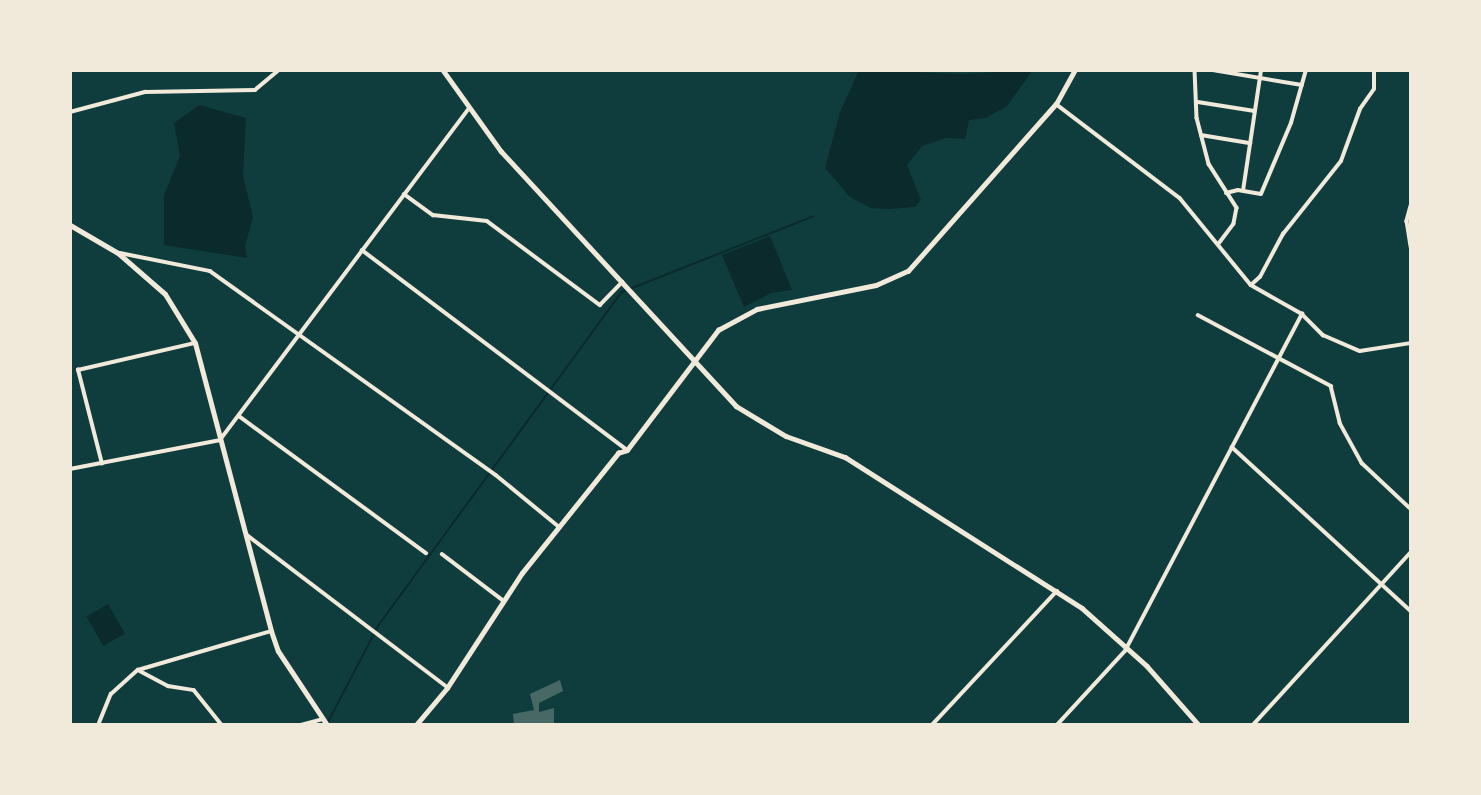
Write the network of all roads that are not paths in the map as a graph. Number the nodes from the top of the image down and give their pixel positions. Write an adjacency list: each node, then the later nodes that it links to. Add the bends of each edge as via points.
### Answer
1 (279, 70): 15 (street, via 255,90 145,92)
2 (443, 70): 13 (street)
3 (1075, 70): 12 (street)
4 (1195, 70): 11 (street)
5 (1213, 70): 9 (street)
6 (1261, 70): 9 (street)
7 (1306, 70): 10 (street)
8 (1374, 70): 28 (street, via 1374,89 1360,109 1341,161 1283,234)
9 (1259, 78): 10 (street); 14 (street)
10 (1302, 85): 18 (street, via 1261,194)
11 (1198, 102): 14 (street); 16 (street)
12 (1056, 104): 23 (street, via 1180,198); 35 (street, via 908,271 876,285 738,315 718,330)
13 (469, 108): 20 (street); 27 (street, via 502,151)
14 (1254, 111): 17 (street)
15 (70, 112)
16 (1201, 135): 17 (street); 19 (street, via 1209,164)
17 (1250, 143): 18 (street)
18 (1243, 191): 19 (street)
19 (1226, 193): 23 (street, via 1237,208 1236,217)
20 (404, 194): 25 (street); 27 (street, via 433,215 488,221 600,305)
21 (1411, 206): 24 (street, via 1407,221)
22 (70, 225): 26 (main road)
23 (1219, 244): 28 (street)
24 (1411, 247)
25 (362, 250): 31 (street); 39 (street)
26 (118, 253): 31 (street, via 210,271); 33 (main road, via 165,294)
27 (624, 284): 35 (street)
28 (1251, 285): 29 (street)
29 (1302, 314): 32 (street, via 1324,335 1360,351); 34 (street)
30 (1198, 315): 34 (street)
31 (298, 336): 36 (street); 43 (street, via 496,475)
32 (1411, 342)
33 (195, 343): 37 (main road); 40 (street, via 78,370)
34 (1280, 356): 38 (street); 42 (street, via 1334,388 1340,423 1362,463)
35 (696, 363): 39 (street); 49 (street, via 720,391 759,422 845,457)
36 (239, 416): 37 (street); 46 (street)
37 (220, 440): 40 (street); 44 (main road)
38 (1232, 447): 48 (street); 53 (street)
39 (627, 450): 43 (street, via 618,453)
40 (102, 464): 41 (street)
41 (70, 469)
42 (1411, 509)
43 (558, 526): 50 (street)
44 (245, 534): 52 (main road); 55 (street)
45 (1411, 552): 48 (street)
46 (426, 553)
47 (442, 554): 50 (street)
48 (1381, 584): 51 (street); 64 (street)
49 (1057, 591): 53 (street); 61 (street)
50 (504, 601): 55 (street)
51 (1411, 611)
52 (271, 631): 54 (street); 56 (main road, via 278,651)
53 (1128, 647): 62 (street); 63 (street)
54 (138, 670): 57 (street, via 111,695); 58 (street, via 168,686 194,690)
55 (447, 688): 60 (street)
56 (324, 722): 59 (street)
57 (99, 723)
58 (222, 725)
59 (301, 725)
60 (416, 725)
61 (932, 725)
62 (1057, 725)
63 (1199, 725)
64 (1253, 725)

